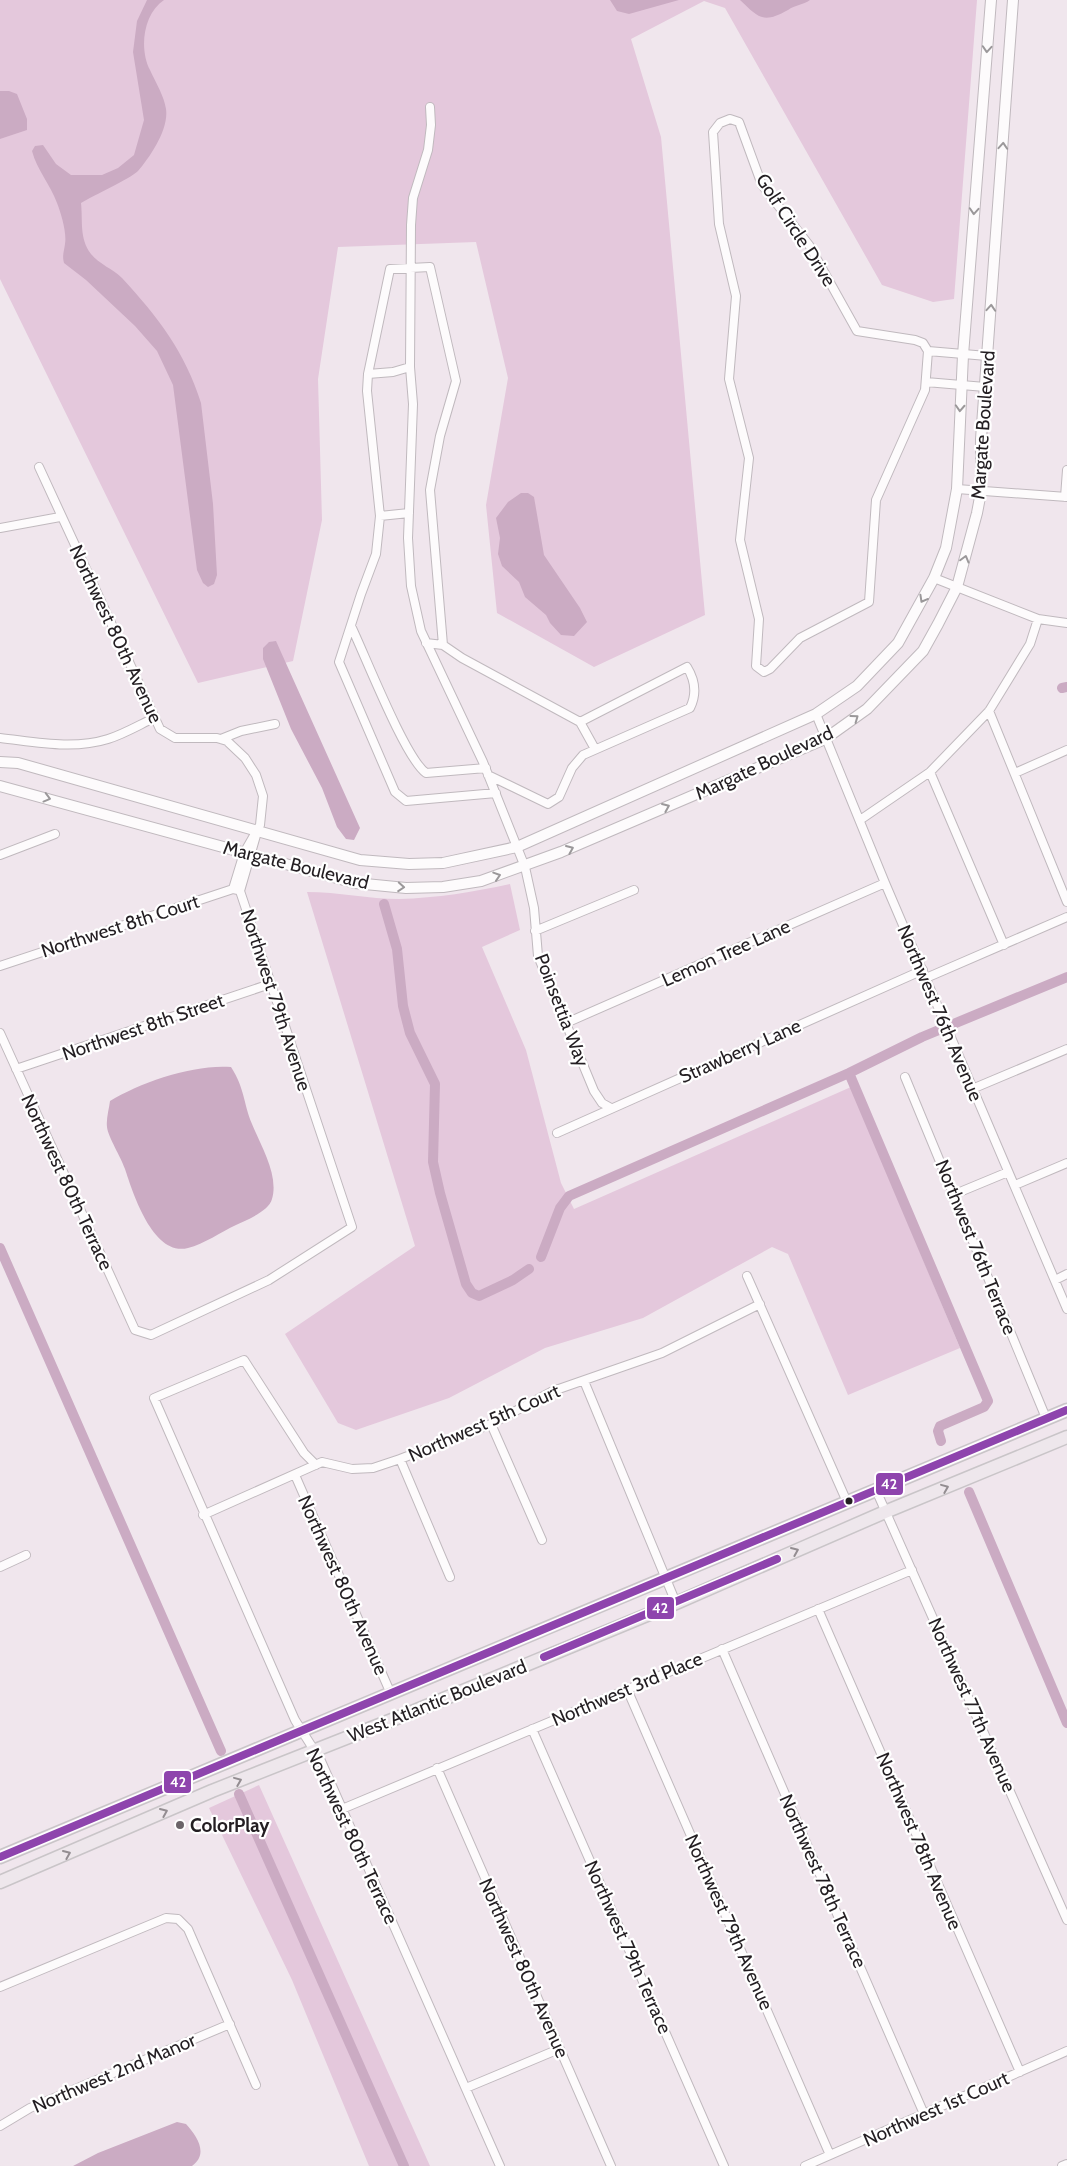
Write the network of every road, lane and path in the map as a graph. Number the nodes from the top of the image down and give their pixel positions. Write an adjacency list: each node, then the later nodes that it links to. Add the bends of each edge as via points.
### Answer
1 (991, 0): 6 (street, Margate Boulevard, one-way to 6)
2 (1013, 0): 7 (street, Margate Boulevard, one-way to 2)
3 (430, 107): 4 (street, Poinsettia Way, via 428,150 413,198)
4 (412, 267): 8 (street, Poinsettia Way); 9 (street, via 390,269); 28 (street, via 430,267 456,381 440,436 430,490)
5 (928, 351): 6 (street, Golf Circle Drive); 10 (street, Golf Circle Drive); 10 (street, Golf Circle Drive, via 924,343 915,340 856,330 809,246 762,185 739,122 730,119 720,123 713,132 719,224 736,296 729,379 749,458 740,540 759,619 755,659 759,670 770,670 800,638 869,602 876,500)
6 (963, 355): 7 (street, Golf Circle Drive); 11 (street, Margate Boulevard)
7 (987, 356): 12 (street, Margate Boulevard)
8 (410, 366): 9 (street, via 393,372); 18 (street, Poinsettia Way, via 413,404)
9 (368, 374): 19 (street)
10 (926, 382): 11 (street)
11 (961, 385): 12 (street); 15 (street, Margate Boulevard, one-way to 15)
12 (985, 387): 16 (street, Margate Boulevard)
13 (39, 467): 20 (street, Northwest 80th Avenue)
14 (1067, 470): 17 (street)
15 (956, 489): 16 (street); 22 (street, Margate Boulevard, via 946,548)
16 (981, 492): 17 (street); 23 (street, Margate Boulevard, one-way to 16)
17 (1066, 497)
18 (409, 513): 19 (street); 27 (street, Poinsettia Way, via 411,586)
19 (380, 516): 26 (street, via 376,554)
20 (60, 517): 21 (street); 31 (street, Northwest 80th Avenue)
21 (0, 528)
22 (934, 578): 23 (street); 30 (street, Margate Boulevard, one-way to 30, via 898,643 857,686)
23 (957, 587): 24 (street); 36 (street, Margate Boulevard, one-way to 23, via 867,709 923,650)
24 (1038, 619): 25 (street); 29 (street, via 1030,644)
25 (1067, 623)
26 (352, 626): 40 (street, via 408,748 421,769 426,773); 44 (street, via 339,662 394,792 406,800)
27 (426, 642): 28 (street); 40 (street, Poinsettia Way)
28 (443, 645): 32 (street)
29 (989, 711): 41 (street); 42 (street)
30 (816, 714): 36 (street, Northwest 76th Avenue); 48 (street, Margate Boulevard)
31 (154, 718): 34 (street, via 108,739 90,742 45,744); 35 (street, Northwest 80th Avenue, via 169,737)
32 (580, 722): 37 (street); 37 (street, via 687,667 692,676 695,698 690,708)
33 (275, 724): 35 (street, Northwest 80th Avenue)
34 (0, 738)
35 (221, 739): 46 (street, via 237,748 260,786 263,803)
36 (825, 739): 45 (street, Northwest 76th Avenue); 51 (street, Margate Boulevard, one-way to 36)
37 (595, 750): 40 (street, via 577,761 558,797 548,804)
38 (1067, 750): 42 (street)
39 (0, 762): 46 (street, Margate Boulevard, via 18,763)
40 (487, 771): 44 (street, Poinsettia Way)
41 (930, 772): 45 (street); 58 (street)
42 (1015, 772): 55 (street)
43 (0, 786): 49 (street, Margate Boulevard, one-way to 49)
44 (496, 793): 48 (street, Poinsettia Way)
45 (860, 820): 52 (street, Northwest 76th Avenue)
46 (257, 832): 48 (street, Margate Boulevard, via 360,860 409,864 443,863); 49 (street, Northwest 79th Avenue)
47 (55, 834): 50 (street)
48 (517, 847): 51 (street, Poinsettia Way)
49 (248, 854): 51 (street, Margate Boulevard, one-way to 51, via 355,883 406,888 480,881); 53 (street, Northwest 79th Avenue)
50 (0, 855)
51 (525, 867): 57 (street, Poinsettia Way, via 534,908)
52 (885, 883): 60 (street, Northwest 76th Avenue); 63 (street, Lemon Tree Lane)
53 (236, 890): 59 (street, Northwest 8th Court); 62 (street, Northwest 79th Avenue)
54 (634, 890): 57 (street)
55 (1067, 902)
56 (1067, 917): 58 (street)
57 (535, 931): 63 (street, Poinsettia Way, via 538,956)
58 (1004, 945): 61 (street)
59 (0, 966)
60 (923, 970): 61 (street, Northwest 76th Avenue); 69 (street, Strawberry Lane)
61 (926, 978): 68 (street, Northwest 76th Avenue)
62 (270, 984): 66 (street, Northwest 8th Street); 80 (street, Northwest 79th Avenue, via 352,1227 269,1280 151,1335)
63 (566, 1023): 69 (street, Poinsettia Way, via 594,1091 602,1103)
64 (0, 1033): 66 (street, Northwest 80th Terrace)
65 (1067, 1049): 68 (street)
66 (16, 1069): 80 (street, Northwest 80th Terrace)
67 (905, 1078): 74 (street, Northwest 76th Terrace)
68 (972, 1090): 72 (street, Northwest 76th Avenue)
69 (611, 1108): 70 (street, Strawberry Lane)
70 (557, 1133)
71 (1067, 1162): 73 (street)
72 (1008, 1172): 73 (street, Northwest 76th Avenue); 74 (street)
73 (1014, 1185): 77 (street, Northwest 76th Avenue)
74 (955, 1194): 83 (street, Northwest 76th Terrace)
75 (1067, 1274): 77 (street)
76 (747, 1276): 78 (street)
77 (1055, 1280): 79 (street, Northwest 76th Avenue)
78 (760, 1304): 81 (street, Northwest 5th Court, via 662,1353); 90 (street)
79 (1067, 1309)
80 (135, 1330)
81 (584, 1381): 84 (street, Northwest 5th Court, via 553,1392); 97 (street)
82 (1067, 1410): 83 (main road, West Atlantic Boulevard)
83 (1046, 1418): 89 (main road, West Atlantic Boulevard)
84 (491, 1424): 86 (street, Northwest 5th Court); 93 (street)
85 (1067, 1437): 91 (main road, West Atlantic Boulevard, one-way to 85)
86 (400, 1460): 87 (street, Northwest 5th Court, via 373,1468 322,1462); 98 (street)
87 (316, 1465): 88 (street, Northwest 5th Court); 92 (street, Northwest 80th Terrace, via 304,1453 244,1360 154,1398)
88 (295, 1475): 92 (street, Northwest 5th Court); 103 (street, Northwest 80th Avenue)
89 (876, 1490): 90 (main road, West Atlantic Boulevard); 91 (street, Northwest 77th Avenue)
90 (848, 1502): 97 (main road, West Atlantic Boulevard)
91 (885, 1512): 96 (street, Northwest 77th Avenue); 99 (main road, West Atlantic Boulevard, one-way to 91)
92 (203, 1515): 105 (street, Northwest 80th Terrace)
93 (542, 1540)
94 (26, 1556): 95 (street)
95 (0, 1566)
96 (912, 1570): 100 (street, Northwest 3rd Place); 111 (street, Northwest 77th Avenue)
97 (665, 1577): 99 (street); 103 (main road, West Atlantic Boulevard)
98 (450, 1578)
99 (676, 1603): 106 (main road, West Atlantic Boulevard)
100 (818, 1609): 101 (street, Northwest 3rd Place); 116 (street, Northwest 78th Avenue)
101 (722, 1649): 102 (street, Northwest 3rd Place); 119 (street, Northwest 78th Terrace)
102 (627, 1689): 104 (street, Northwest 3rd Place); 121 (street, Northwest 79th Avenue)
103 (391, 1694): 105 (main road, West Atlantic Boulevard)
104 (532, 1729): 107 (street, Northwest 3rd Place); 125 (street, Northwest 79th Terrace)
105 (301, 1732): 106 (street, Northwest 80th Terrace); 109 (main road, West Atlantic Boulevard)
106 (314, 1751): 108 (street, Northwest 80th Terrace); 110 (main road, West Atlantic Boulevard, one-way to 106)
107 (437, 1768): 108 (street, Northwest 3rd Place); 114 (street, Northwest 80th Avenue)
108 (342, 1809): 118 (street, Northwest 80th Terrace)
109 (0, 1857)
110 (0, 1882)
111 (1067, 1920)
112 (0, 1987): 113 (street, via 166,1918 178,1919 188,1929)
113 (230, 2024): 117 (street); 120 (street, Northwest 2nd Manor, via 30,2108)
114 (559, 2049): 118 (street); 124 (street, Northwest 80th Avenue)
115 (1067, 2051): 116 (street, Northwest 1st Court)
116 (1020, 2072): 119 (street, Northwest 1st Court)
117 (256, 2085)
118 (466, 2088): 123 (street, Northwest 80th Terrace)
119 (924, 2114): 121 (street, Northwest 1st Court)
120 (0, 2126)
121 (830, 2155): 126 (street, Northwest 1st Court)
122 (1067, 2164): 127 (street)
123 (500, 2166)
124 (612, 2166)
125 (724, 2166)
126 (805, 2166)
127 (1062, 2166)

